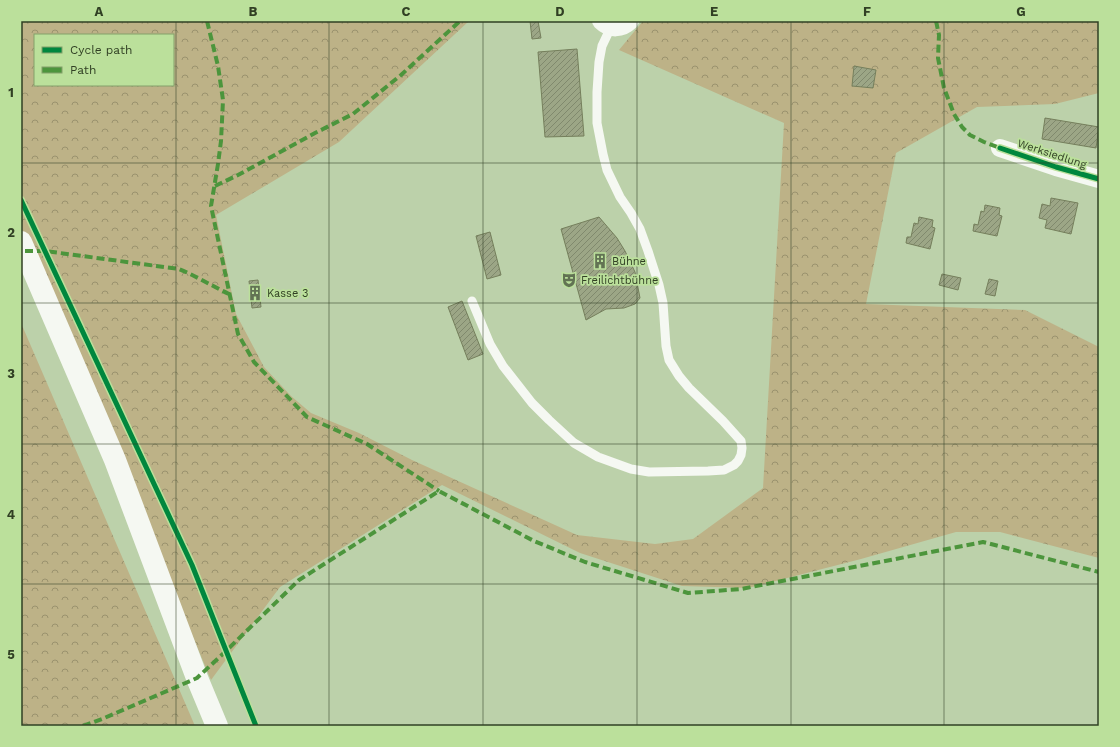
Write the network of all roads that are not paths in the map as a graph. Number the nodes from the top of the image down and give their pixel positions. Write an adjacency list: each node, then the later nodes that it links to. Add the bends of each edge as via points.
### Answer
1 (630, 21): 2 (street, via 615,28)
2 (606, 24): 6 (lane, via 599,62 597,123 607,170 620,197 632,213 648,251 663,303 669,360 689,388 741,442 741,455 738,461 724,470 649,472 631,469 598,457 574,443 532,403 503,366 490,344)
3 (1000, 148): 4 (street, Werksiedlung)
4 (1099, 179)
5 (21, 242): 7 (main road, via 115,460)
6 (472, 301)
7 (217, 726)

